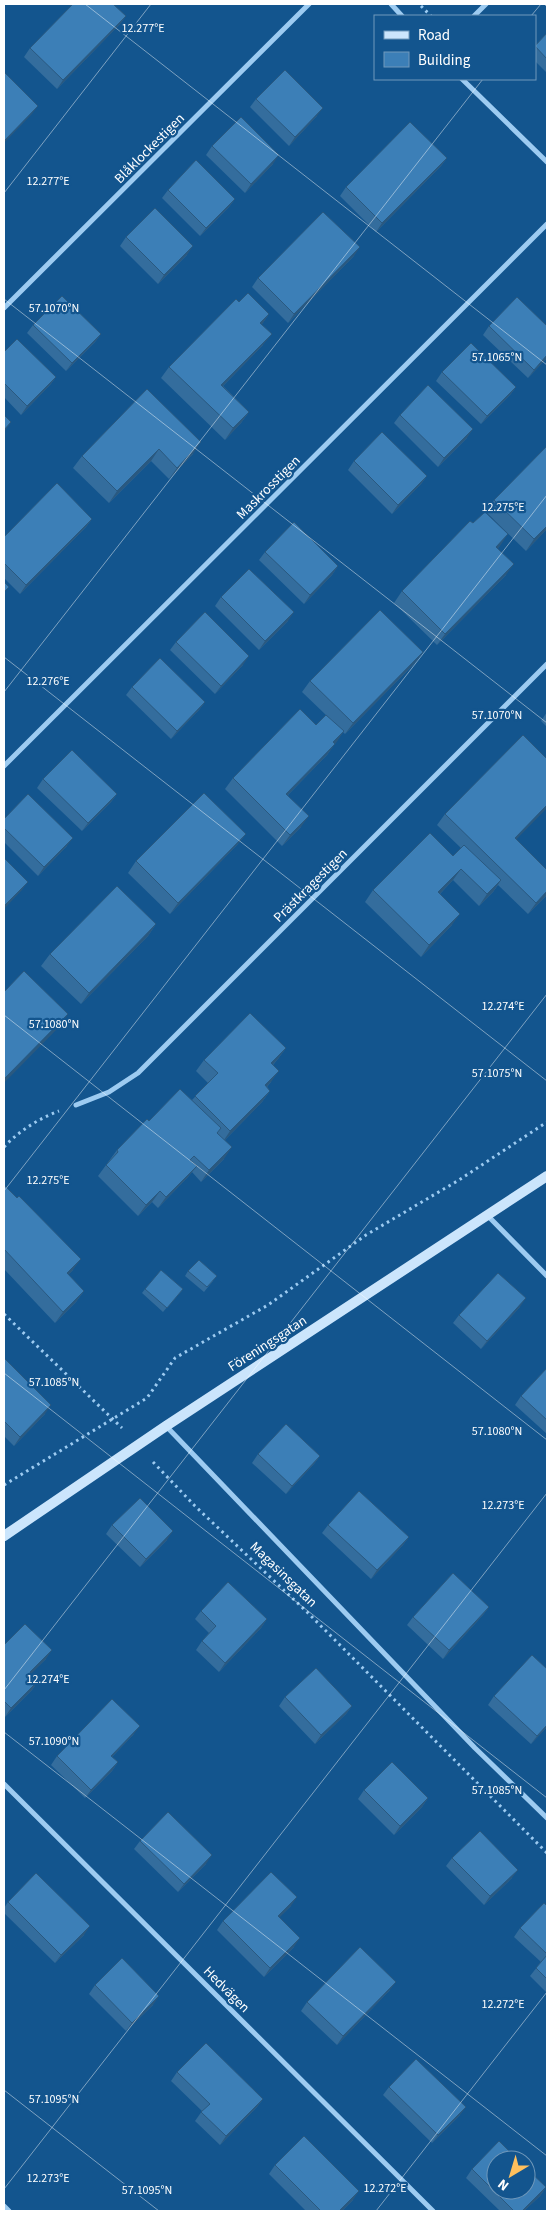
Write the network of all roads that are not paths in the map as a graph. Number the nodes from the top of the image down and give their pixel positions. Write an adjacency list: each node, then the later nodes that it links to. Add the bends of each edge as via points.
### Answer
1 (309, 4): 9 (street, Blåklockestigen)
2 (391, 4): 4 (street)
3 (486, 4): 5 (street)
4 (401, 15)
5 (475, 15)
6 (463, 80): 7 (street)
7 (547, 162)
8 (547, 224): 11 (street, Maskrosstigen)
9 (4, 308)
10 (547, 664): 12 (street, Prästkragestigen, via 138,1073 109,1092)
11 (4, 766)
12 (76, 1105)
13 (547, 1176): 14 (street, Föreningsgatan)
14 (488, 1216): 15 (street); 16 (street, Föreningsgatan)
15 (547, 1276)
16 (166, 1426): 17 (street, Föreningsgatan); 19 (street, Magasinsgatan, via 475,1748)
17 (4, 1536)
18 (4, 1784): 22 (street, Hedvägen)
19 (547, 1818)
20 (4, 2206): 21 (street)
21 (8, 2211)
22 (433, 2211)

